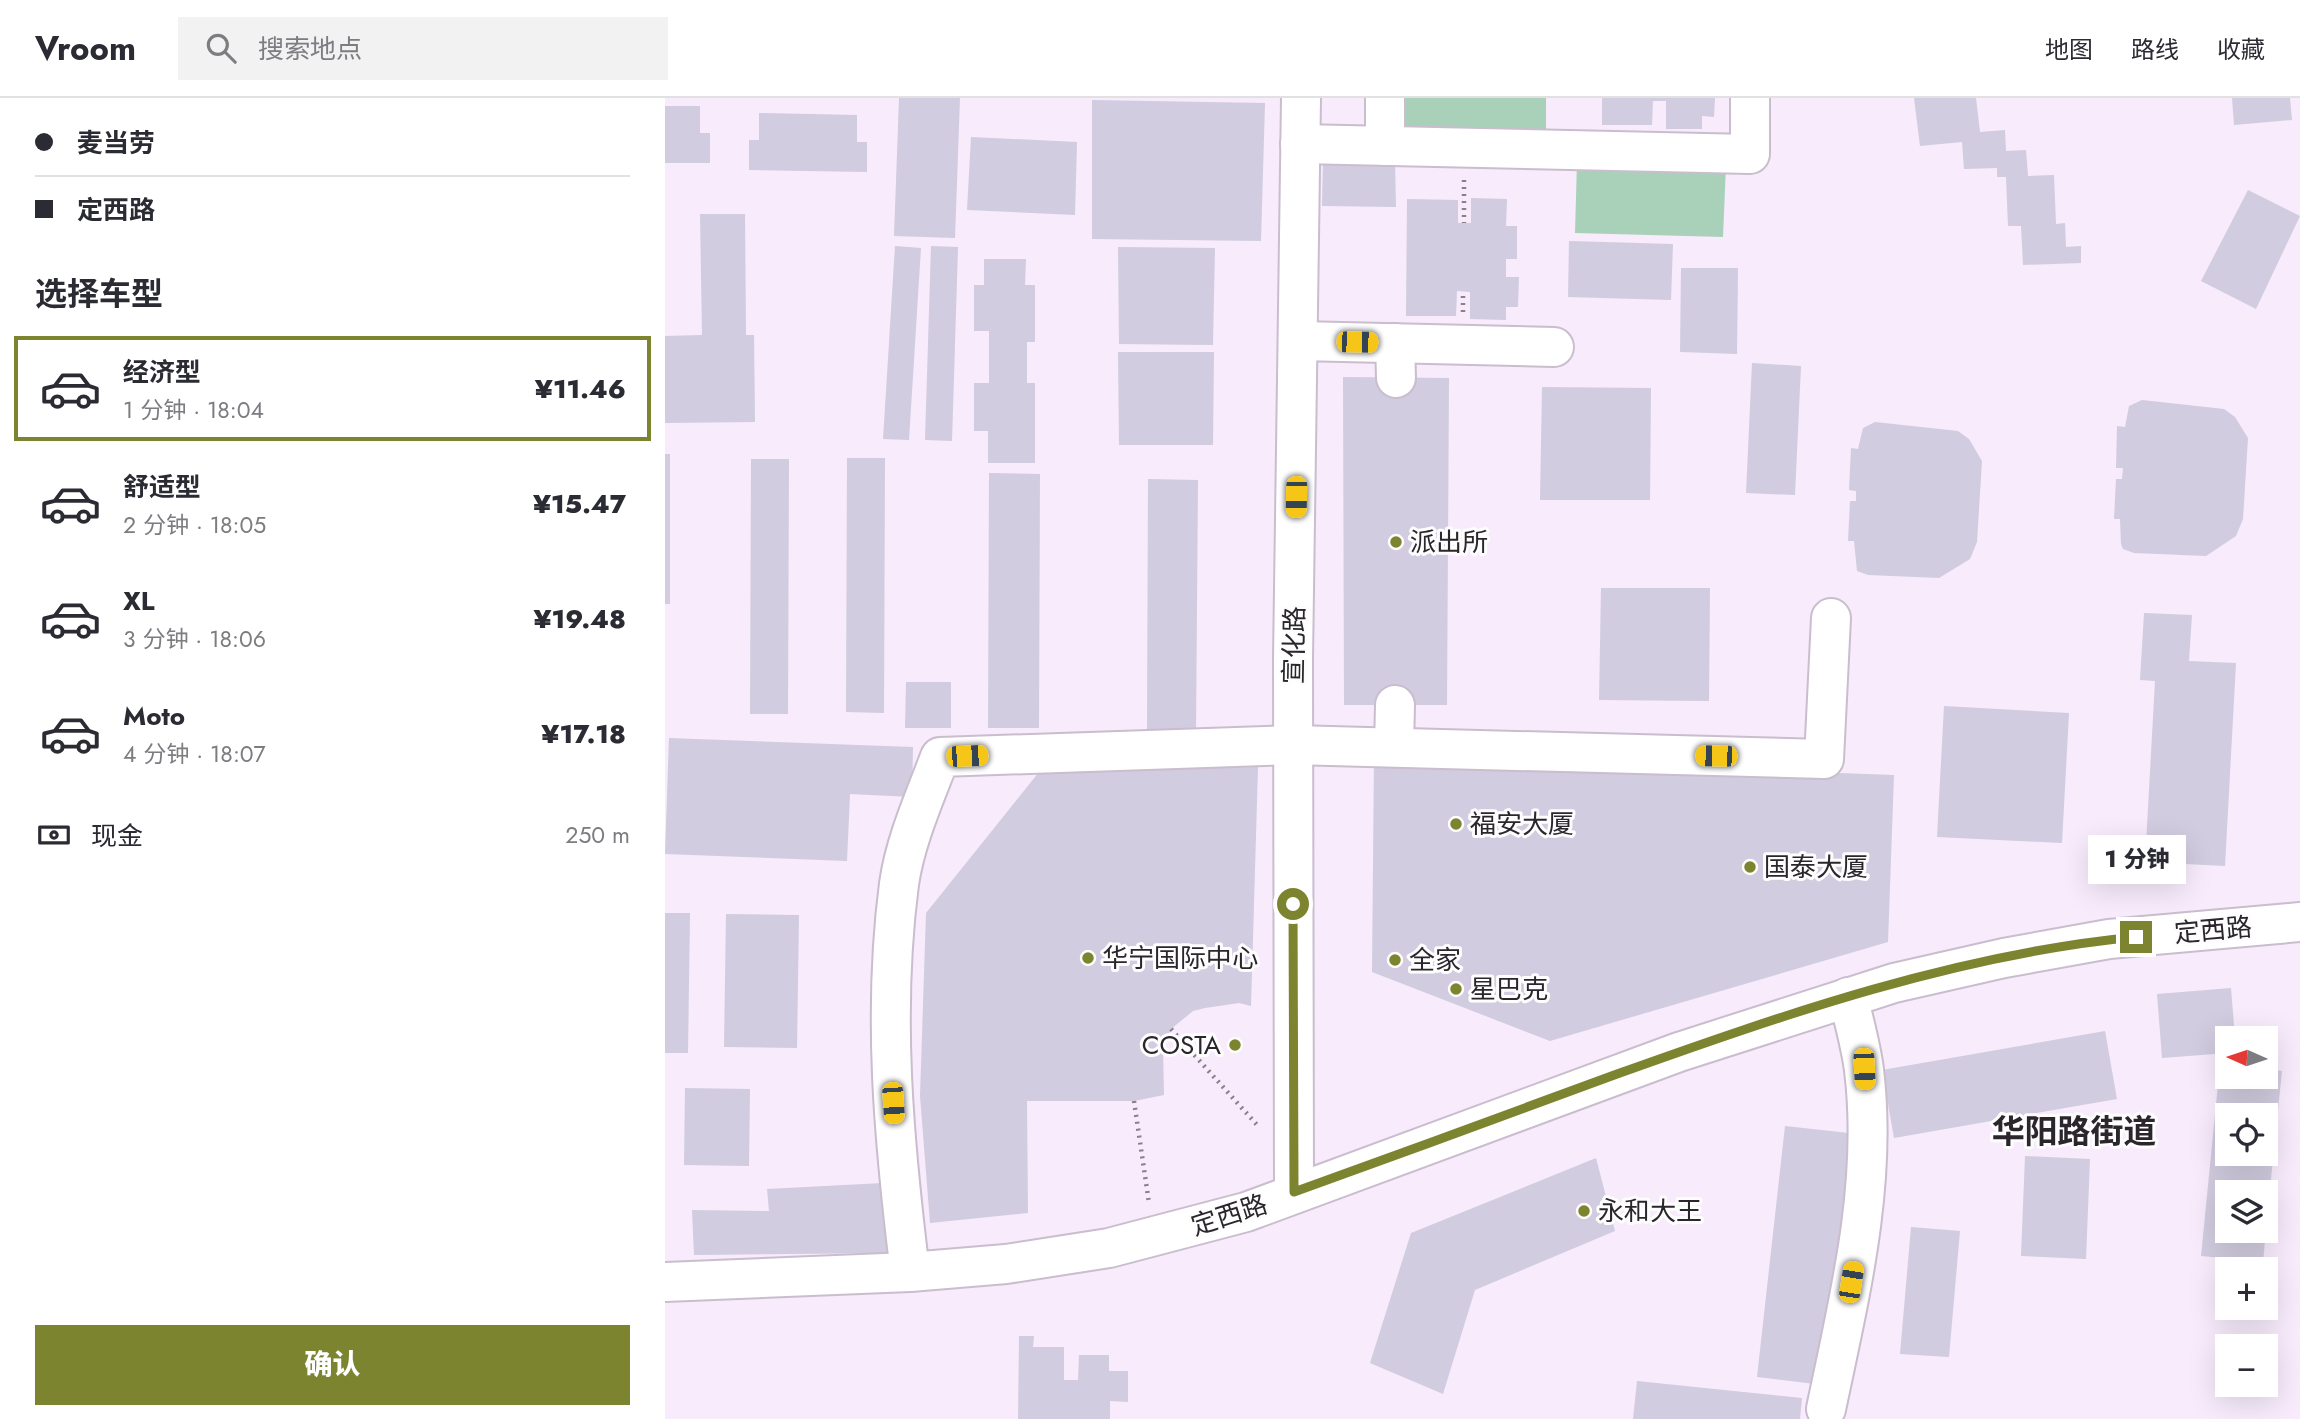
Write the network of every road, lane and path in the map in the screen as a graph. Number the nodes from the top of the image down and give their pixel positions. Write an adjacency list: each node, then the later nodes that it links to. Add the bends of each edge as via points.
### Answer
1 (1301, 98): 4 (street, 宣化路)
2 (1385, 98): 5 (street)
3 (1750, 98): 5 (street, via 1750,154)
4 (1300, 144): 5 (street); 6 (street, 宣化路)
5 (1385, 146)
6 (1299, 341): 7 (street, via 1395,360); 10 (street, 宣化路)
7 (1554, 347)
8 (1831, 618): 11 (street, via 1823,759)
9 (1395, 705): 11 (street)
10 (1293, 745): 11 (street); 17 (street, 宣化路); 19 (street, via 940,757 899,881 891,1060)
11 (1394, 747)
12 (2300, 922): 13 (street, 定西路, via 2109,939 2004,958)
13 (1849, 997): 17 (street, 定西路, via 1679,1052); 21 (street, via 1864,1069 1867,1168)
14 (1171, 1030): 16 (path)
15 (1134, 1101): 18 (path)
16 (1259, 1128)
17 (1294, 1192): 19 (street, 定西路, via 1206,1225 1109,1248 1006,1264)
18 (1151, 1215)
19 (910, 1272): 20 (street, 定西路)
20 (665, 1282)
21 (1826, 1409)

